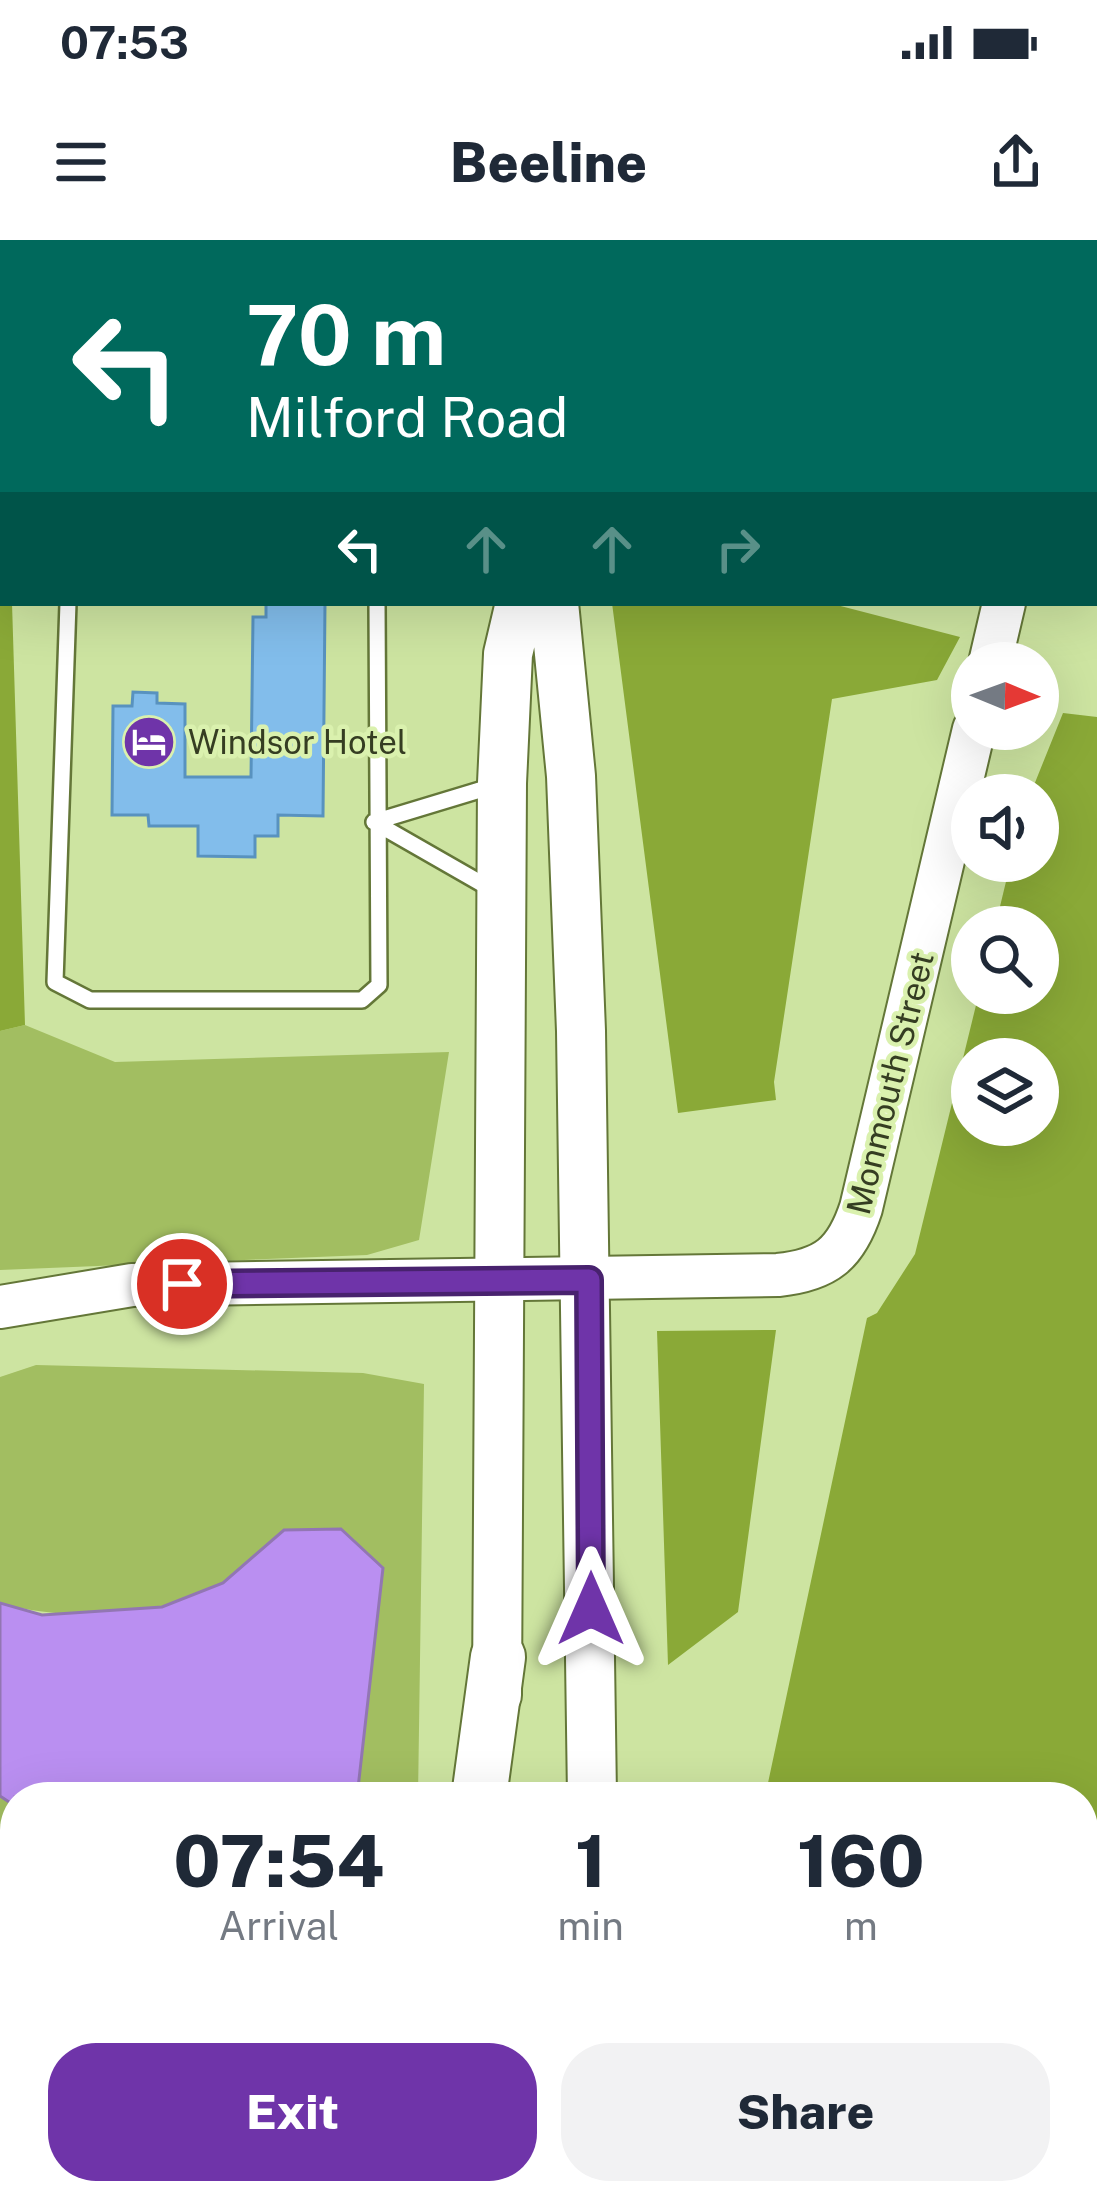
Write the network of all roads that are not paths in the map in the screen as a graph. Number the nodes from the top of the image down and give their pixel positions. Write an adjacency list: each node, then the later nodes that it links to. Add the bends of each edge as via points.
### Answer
1 (68, 606): 9 (lane, via 55,982 90,1000 362,1000 379,985)
2 (377, 606): 9 (lane)
3 (519, 606): 8 (main road, via 508,654)
4 (554, 606): 11 (main road, via 572,776)
5 (1003, 606): 6 (street)
6 (995, 642)
7 (969, 750): 11 (street, Monmouth Street, via 869,1179 839,1254 811,1271 778,1275)
8 (502, 783): 9 (lane); 10 (main road)
9 (374, 822): 10 (lane)
10 (500, 894): 12 (main road)
11 (589, 1280): 12 (street, Monmouth Street); 17 (main road)
12 (500, 1281): 13 (street, Monmouth Street, via 132,1285); 14 (main road)
13 (0, 1307)
14 (498, 1657): 15 (highway); 16 (main road)
15 (481, 1782)
16 (496, 1782)
17 (592, 1782)

